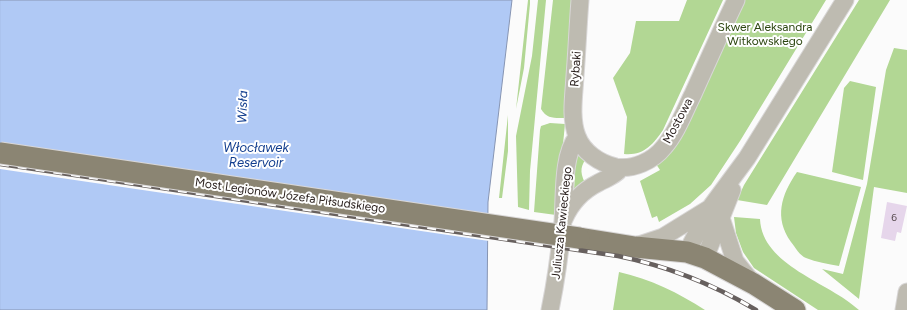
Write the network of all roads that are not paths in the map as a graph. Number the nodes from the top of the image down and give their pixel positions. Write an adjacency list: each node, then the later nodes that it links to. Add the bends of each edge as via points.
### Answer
1 (580, 0): 4 (street, Rybaki, via 573,111)
2 (736, 0): 6 (street, Mostowa, via 679,123 665,147 649,161)
3 (845, 0): 7 (street, via 747,158 724,207)
4 (577, 137): 6 (street, via 594,158); 8 (street, Juliusza Kawieckiego, via 572,144 568,163)
5 (0, 153): 9 (main road, Most Legionów Józefa Piłsudskiego, bridge)
6 (621, 168): 8 (street, via 614,175 581,194)
7 (716, 213): 9 (street); 10 (street); 11 (street, via 735,261)
8 (563, 221): 13 (street, Juliusza Kawieckiego)
9 (635, 247): 10 (main road)
10 (696, 255): 11 (main road)
11 (754, 284): 14 (main road)
12 (907, 292): 15 (street)
13 (550, 310)
14 (795, 310)
15 (904, 310)

